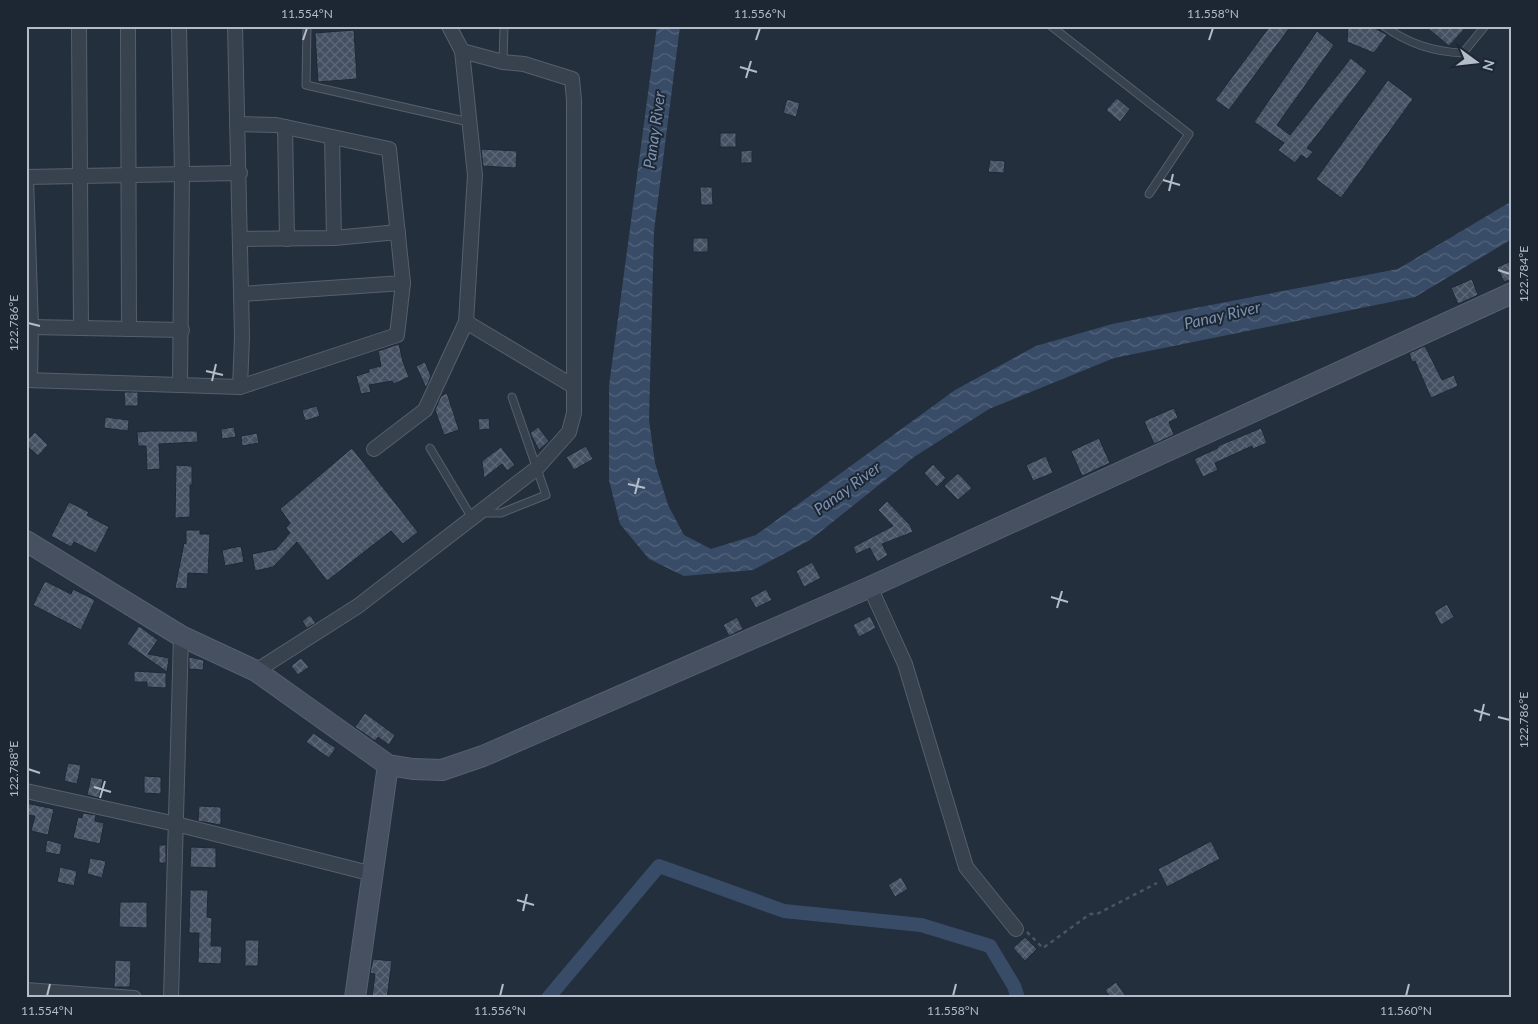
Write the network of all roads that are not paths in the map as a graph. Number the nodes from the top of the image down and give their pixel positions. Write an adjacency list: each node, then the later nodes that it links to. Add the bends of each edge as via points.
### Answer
1 (80, 26): 19 (street)
2 (128, 26): 20 (street)
3 (180, 26): 17 (street)
4 (235, 26): 14 (street)
5 (307, 26): 13 (lane, via 306,85)
6 (449, 26): 11 (street)
7 (504, 26): 12 (lane)
8 (1051, 26): 22 (lane, via 1189,134)
9 (1384, 26): 10 (lane, via 1396,35 1441,52 1463,53)
10 (1485, 26)
11 (462, 51): 12 (street); 13 (street)
12 (503, 62): 37 (street, via 524,64 572,79)
13 (470, 122): 30 (street, via 475,175)
14 (237, 124): 15 (street); 18 (street)
15 (285, 127): 16 (street); 26 (street)
16 (332, 137): 23 (street, via 389,149); 24 (street)
17 (182, 173): 18 (street); 20 (street); 34 (street)
18 (240, 173): 25 (street)
19 (81, 174): 20 (street); 21 (street); 32 (street)
20 (130, 175): 33 (street)
21 (26, 178): 31 (street)
22 (1149, 194)
23 (398, 232): 24 (street); 27 (street)
24 (334, 238): 26 (street)
25 (240, 239): 26 (street); 29 (street)
26 (287, 239)
27 (403, 283): 29 (street); 38 (street, via 397,335)
28 (1512, 293): 45 (street)
29 (241, 294): 38 (street)
30 (466, 322): 37 (street); 41 (street, via 424,410)
31 (32, 327): 32 (street); 35 (street)
32 (81, 328): 33 (street)
33 (128, 329): 34 (street)
34 (182, 330): 36 (street)
35 (28, 380): 36 (street)
36 (180, 385): 38 (street)
37 (573, 386): 42 (street, via 574,413 570,432)
38 (240, 387)
39 (512, 397): 42 (lane)
40 (430, 448): 43 (lane)
41 (374, 449)
42 (537, 468): 43 (street); 43 (lane, via 546,495 501,513)
43 (475, 515): 47 (street, via 358,606)
44 (26, 541): 46 (street)
45 (870, 586): 48 (street, via 483,756 442,770 413,770); 52 (street, via 905,664 966,867)
46 (180, 636): 47 (street); 50 (street)
47 (256, 671): 48 (street)
48 (388, 765): 51 (street)
49 (26, 791): 50 (street)
50 (176, 824): 51 (street); 55 (street)
51 (373, 874): 56 (street)
52 (1016, 929)
53 (26, 990): 54 (street)
54 (134, 998)
55 (171, 998)
56 (354, 998)

